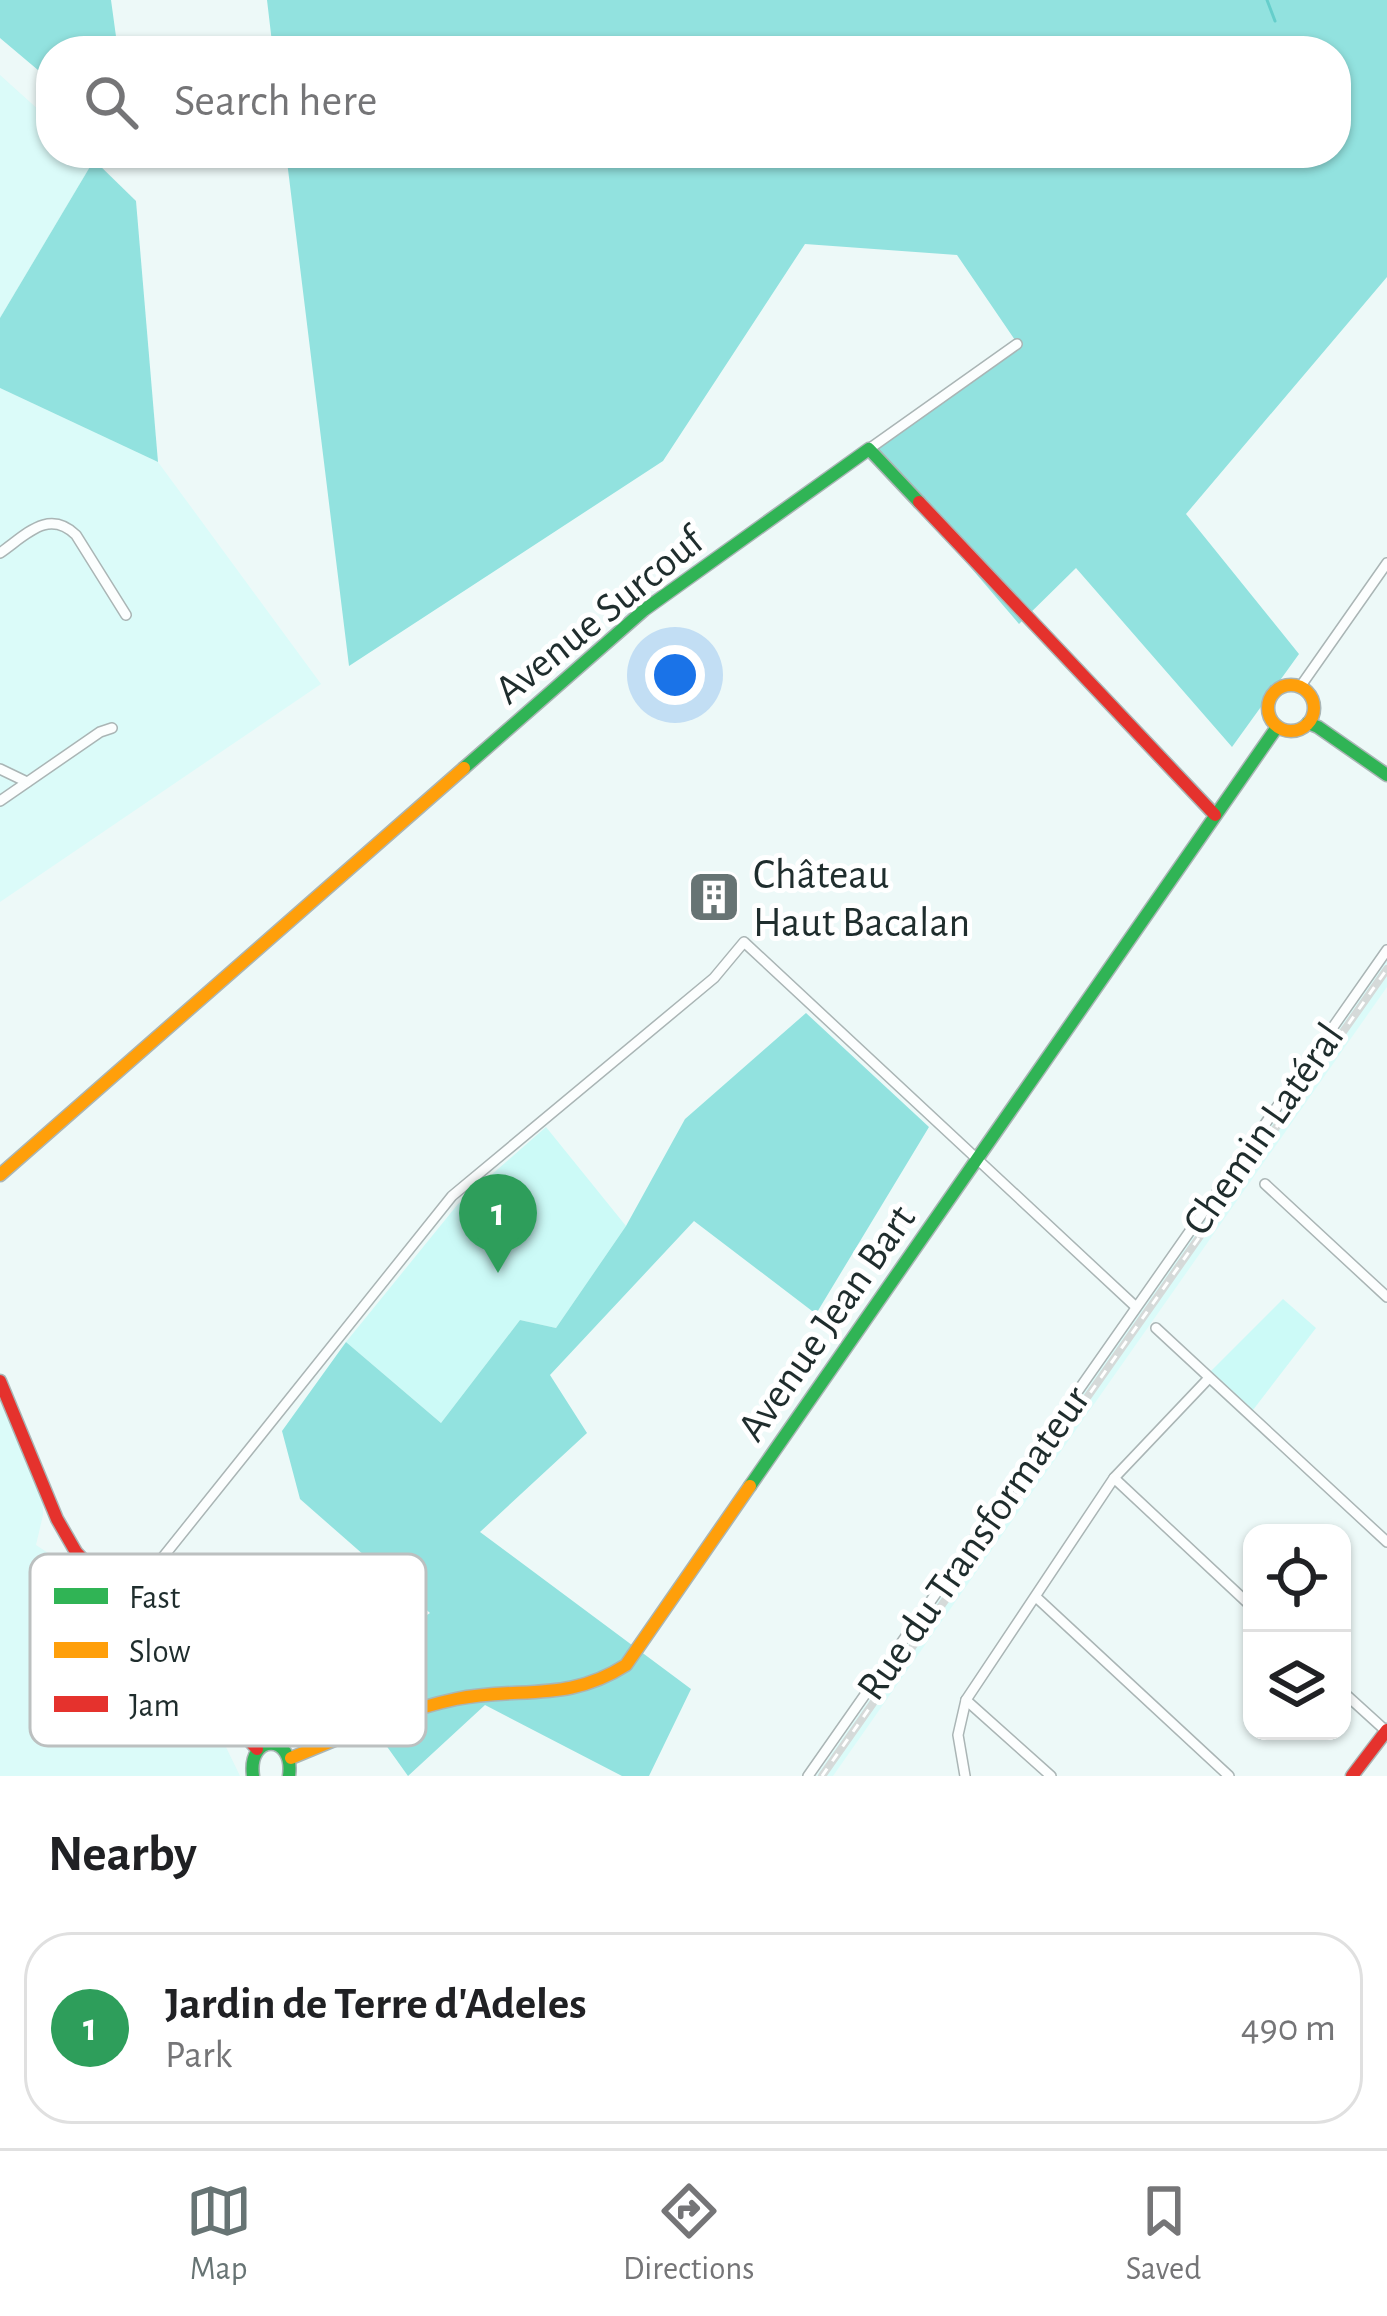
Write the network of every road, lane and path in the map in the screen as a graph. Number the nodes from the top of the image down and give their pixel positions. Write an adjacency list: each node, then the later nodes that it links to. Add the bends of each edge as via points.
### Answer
1 (1017, 344): 2 (street)
2 (869, 449): 14 (street); 17 (street, Avenue Surcouf, via 644,610)
3 (0, 553): 5 (street, via 36,528 67,526)
4 (1387, 563): 6 (street)
5 (126, 614)
6 (1300, 687): 7 (street, via 1313,703); 8 (street, via 1273,693 1268,715)
7 (1308, 723): 8 (street); 11 (street)
8 (1277, 727): 14 (street, Avenue Jean Bart)
9 (112, 728): 12 (street)
10 (0, 769): 12 (street)
11 (1387, 776)
12 (28, 782): 13 (street)
13 (0, 800)
14 (1215, 815): 16 (street, Avenue Jean Bart)
15 (1387, 950): 20 (street, Chemin Latéral)
16 (979, 1158): 20 (street); 27 (street, via 744,942 714,978 452,1196); 32 (street, Avenue Jean Bart, via 626,1664 569,1692 484,1695)
17 (0, 1175)
18 (1265, 1184): 19 (street)
19 (1387, 1297)
20 (1136, 1307): 42 (street, Rue du Transformateur)
21 (1156, 1328): 22 (street)
22 (1209, 1378): 24 (street); 25 (street)
23 (0, 1381): 26 (street)
24 (1114, 1478): 28 (street); 29 (street)
25 (1387, 1542)
26 (80, 1554)
27 (165, 1554)
28 (1036, 1597): 31 (street); 45 (street)
29 (1243, 1599)
30 (1351, 1699): 33 (street)
31 (966, 1700): 43 (street, via 958,1735); 44 (street)
32 (426, 1709)
33 (1386, 1730): 46 (street)
34 (254, 1746): 38 (street)
35 (262, 1746): 38 (street)
36 (280, 1746): 39 (street)
37 (324, 1746): 39 (street, Avenue Jean Bart)
38 (257, 1749): 40 (street)
39 (291, 1758): 41 (street)
40 (253, 1776)
41 (289, 1776)
42 (808, 1776)
43 (965, 1776)
44 (1051, 1776)
45 (1228, 1776)
46 (1352, 1776)

